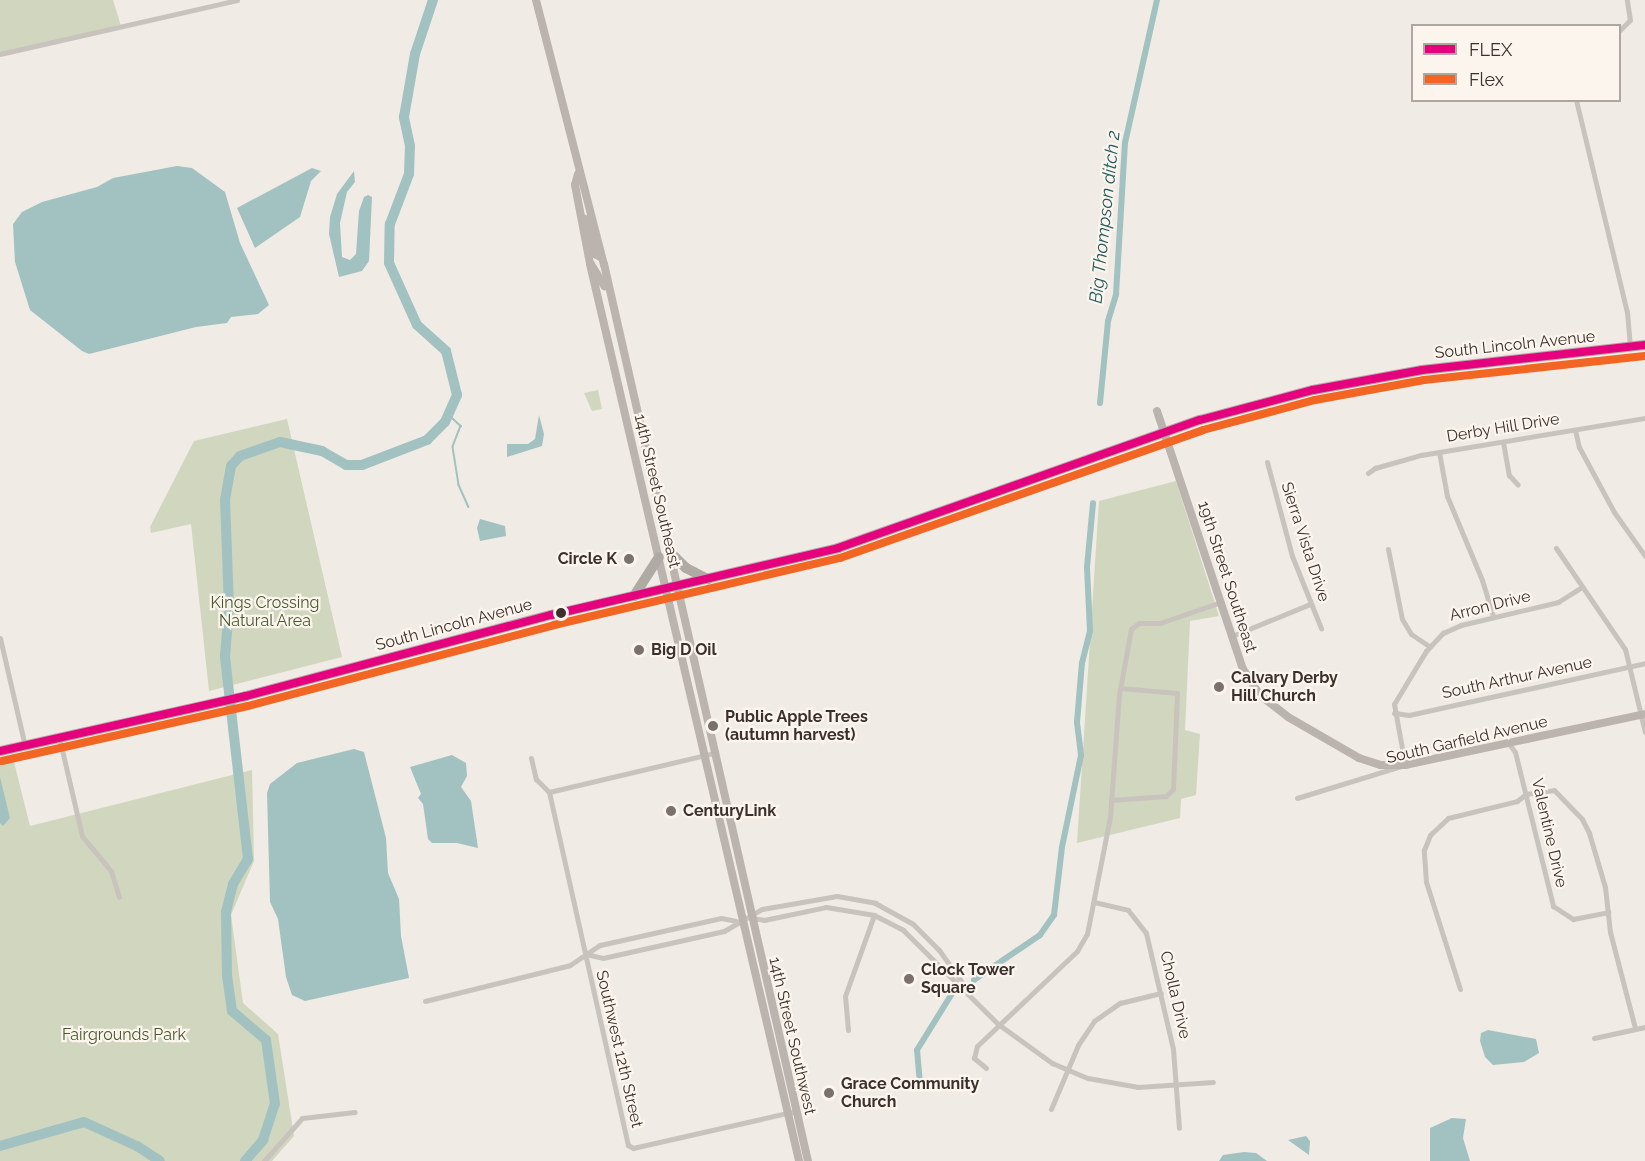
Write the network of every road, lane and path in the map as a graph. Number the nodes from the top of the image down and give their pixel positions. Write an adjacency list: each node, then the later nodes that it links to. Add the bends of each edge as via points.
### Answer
1 (237, 0): 5 (street)
2 (536, 0): 7 (main road, 14th Street Southeast)
3 (1627, 0): 4 (street, via 1630,20)
4 (1621, 29)
5 (0, 54)
6 (1576, 102): 13 (street, via 1627,312)
7 (578, 174): 8 (main road, 14th Street Southeast, via 575,185); 9 (main road, 14th Street Southeast, via 585,185)
8 (582, 218): 9 (main road, via 588,220 596,254); 10 (main road, 14th Street Southeast)
9 (602, 258): 11 (main road, 14th Street Southeast)
10 (591, 264): 11 (main road, via 603,280); 27 (main road, 14th Street Southeast)
11 (620, 332): 25 (main road, 14th Street Southeast)
12 (1645, 345): 13 (highway, South Lincoln Avenue)
13 (1630, 347): 17 (highway, South Lincoln Avenue, via 1378,377 1236,409)
14 (1157, 411): 17 (main road, 19th Street Southeast)
15 (1645, 418): 16 (street, Derby Hill Drive)
16 (1575, 430): 18 (street, Derby Hill Drive); 26 (street, via 1583,455 1614,513)
17 (1165, 432): 28 (highway, South Lincoln Avenue, via 871,539); 32 (main road, 19th Street Southeast)
18 (1503, 442): 19 (street, Derby Hill Drive); 22 (street, via 1509,475)
19 (1439, 452): 21 (street, Derby Hill Drive); 34 (street, via 1447,496)
20 (1267, 462): 33 (street, Sierra Vista Drive)
21 (1368, 473)
22 (1518, 485)
23 (1556, 548): 30 (street)
24 (1388, 549): 38 (street, via 1402,619 1412,634)
25 (671, 553): 28 (highway, via 686,568); 29 (main road, 14th Street Southeast)
26 (1645, 556)
27 (659, 557): 29 (main road, 14th Street Southeast); 31 (highway)
28 (708, 579): 29 (highway, South Lincoln Avenue)
29 (672, 587): 31 (highway, South Lincoln Avenue); 49 (main road, 14th Street Southeast); 50 (main road, 14th Street Southeast)
30 (1580, 588): 34 (street, Arron Drive, via 1558,602); 40 (street, via 1623,645)
31 (634, 597): 45 (highway, South Lincoln Avenue, via 246,696)
32 (1221, 602): 36 (main road, 19th Street Southeast); 41 (street, via 1161,623 1133,626)
33 (1310, 604): 35 (street, Sierra Vista Drive); 36 (street)
34 (1493, 617): 38 (street, Arron Drive, via 1455,627)
35 (1321, 628)
36 (1232, 636): 52 (main road, 19th Street Southeast, via 1248,679 1274,708 1359,758 1382,765)
37 (0, 638): 47 (street)
38 (1429, 646): 42 (street, Arron Drive, via 1395,700)
39 (1645, 663): 40 (street, South Arthur Avenue)
40 (1630, 667): 42 (street, South Arthur Avenue, via 1409,715); 43 (street)
41 (1120, 688): 56 (street); 56 (street, via 1177,693 1173,789 1166,796)
42 (1394, 712): 52 (street)
43 (1643, 714): 44 (street); 46 (main road, South Garfield Avenue)
44 (1645, 732)
45 (59, 737): 47 (highway, South Lincoln Avenue); 57 (street, via 82,836 111,871)
46 (1509, 744): 52 (main road, South Garfield Avenue); 54 (street, Valentine Drive, via 1515,752)
47 (25, 746): 48 (highway, South Lincoln Avenue)
48 (0, 751)
49 (714, 753): 50 (street); 61 (main road, 14th Street Southeast)
50 (705, 755): 53 (street); 61 (main road, 14th Street Southeast)
51 (531, 758): 53 (street, via 536,779)
52 (1405, 765): 55 (street, South Garfield Avenue)
53 (549, 792): 62 (street, Southwest 12th Street)
54 (1526, 794): 59 (street, via 1554,790 1582,819 1605,887); 59 (street, Valentine Drive, via 1555,910 1573,919); 63 (street, via 1516,801 1448,818 1436,825 1424,850 1426,882)
55 (1297, 798)
56 (1111, 800): 58 (street)
57 (119, 897)
58 (1094, 902): 64 (street, Cholla Drive, via 1124,908 1140,921); 67 (street, via 1083,943)
59 (1608, 912): 69 (street)
60 (874, 915): 61 (street, via 826,907 764,920); 65 (street, via 903,930); 70 (street, via 845,996)
61 (743, 919): 62 (street, via 712,934 603,958); 62 (street, via 721,918 600,945); 65 (street, via 762,909 820,896 875,903 922,931); 77 (main road, 14th Street Southwest); 79 (main road, 14th Street Southwest)
62 (587, 956): 66 (street, via 570,965); 79 (street, Southwest 12th Street, via 630,1147)
63 (1460, 989)
64 (1161, 993): 73 (street, via 1120,1004 1098,1017 1081,1039); 75 (street, Cholla Drive, via 1173,1049)
65 (972, 996): 67 (street)
66 (425, 1002)
67 (998, 1024): 72 (street, via 973,1054); 73 (street, via 1027,1048)
68 (1645, 1027): 69 (street)
69 (1635, 1028): 71 (street)
70 (848, 1030)
71 (1594, 1038)
72 (986, 1068)
73 (1068, 1070): 75 (street, via 1126,1086); 76 (street)
74 (1213, 1082): 75 (street)
75 (1176, 1088): 80 (street, Cholla Drive)
76 (1052, 1109)
77 (796, 1111): 79 (street); 83 (main road, 14th Street Southwest)
78 (355, 1112): 81 (street, via 302,1118)
79 (787, 1113): 82 (main road, 14th Street Southwest)
80 (1179, 1128)
81 (264, 1161)
82 (799, 1161)
83 (808, 1161)

